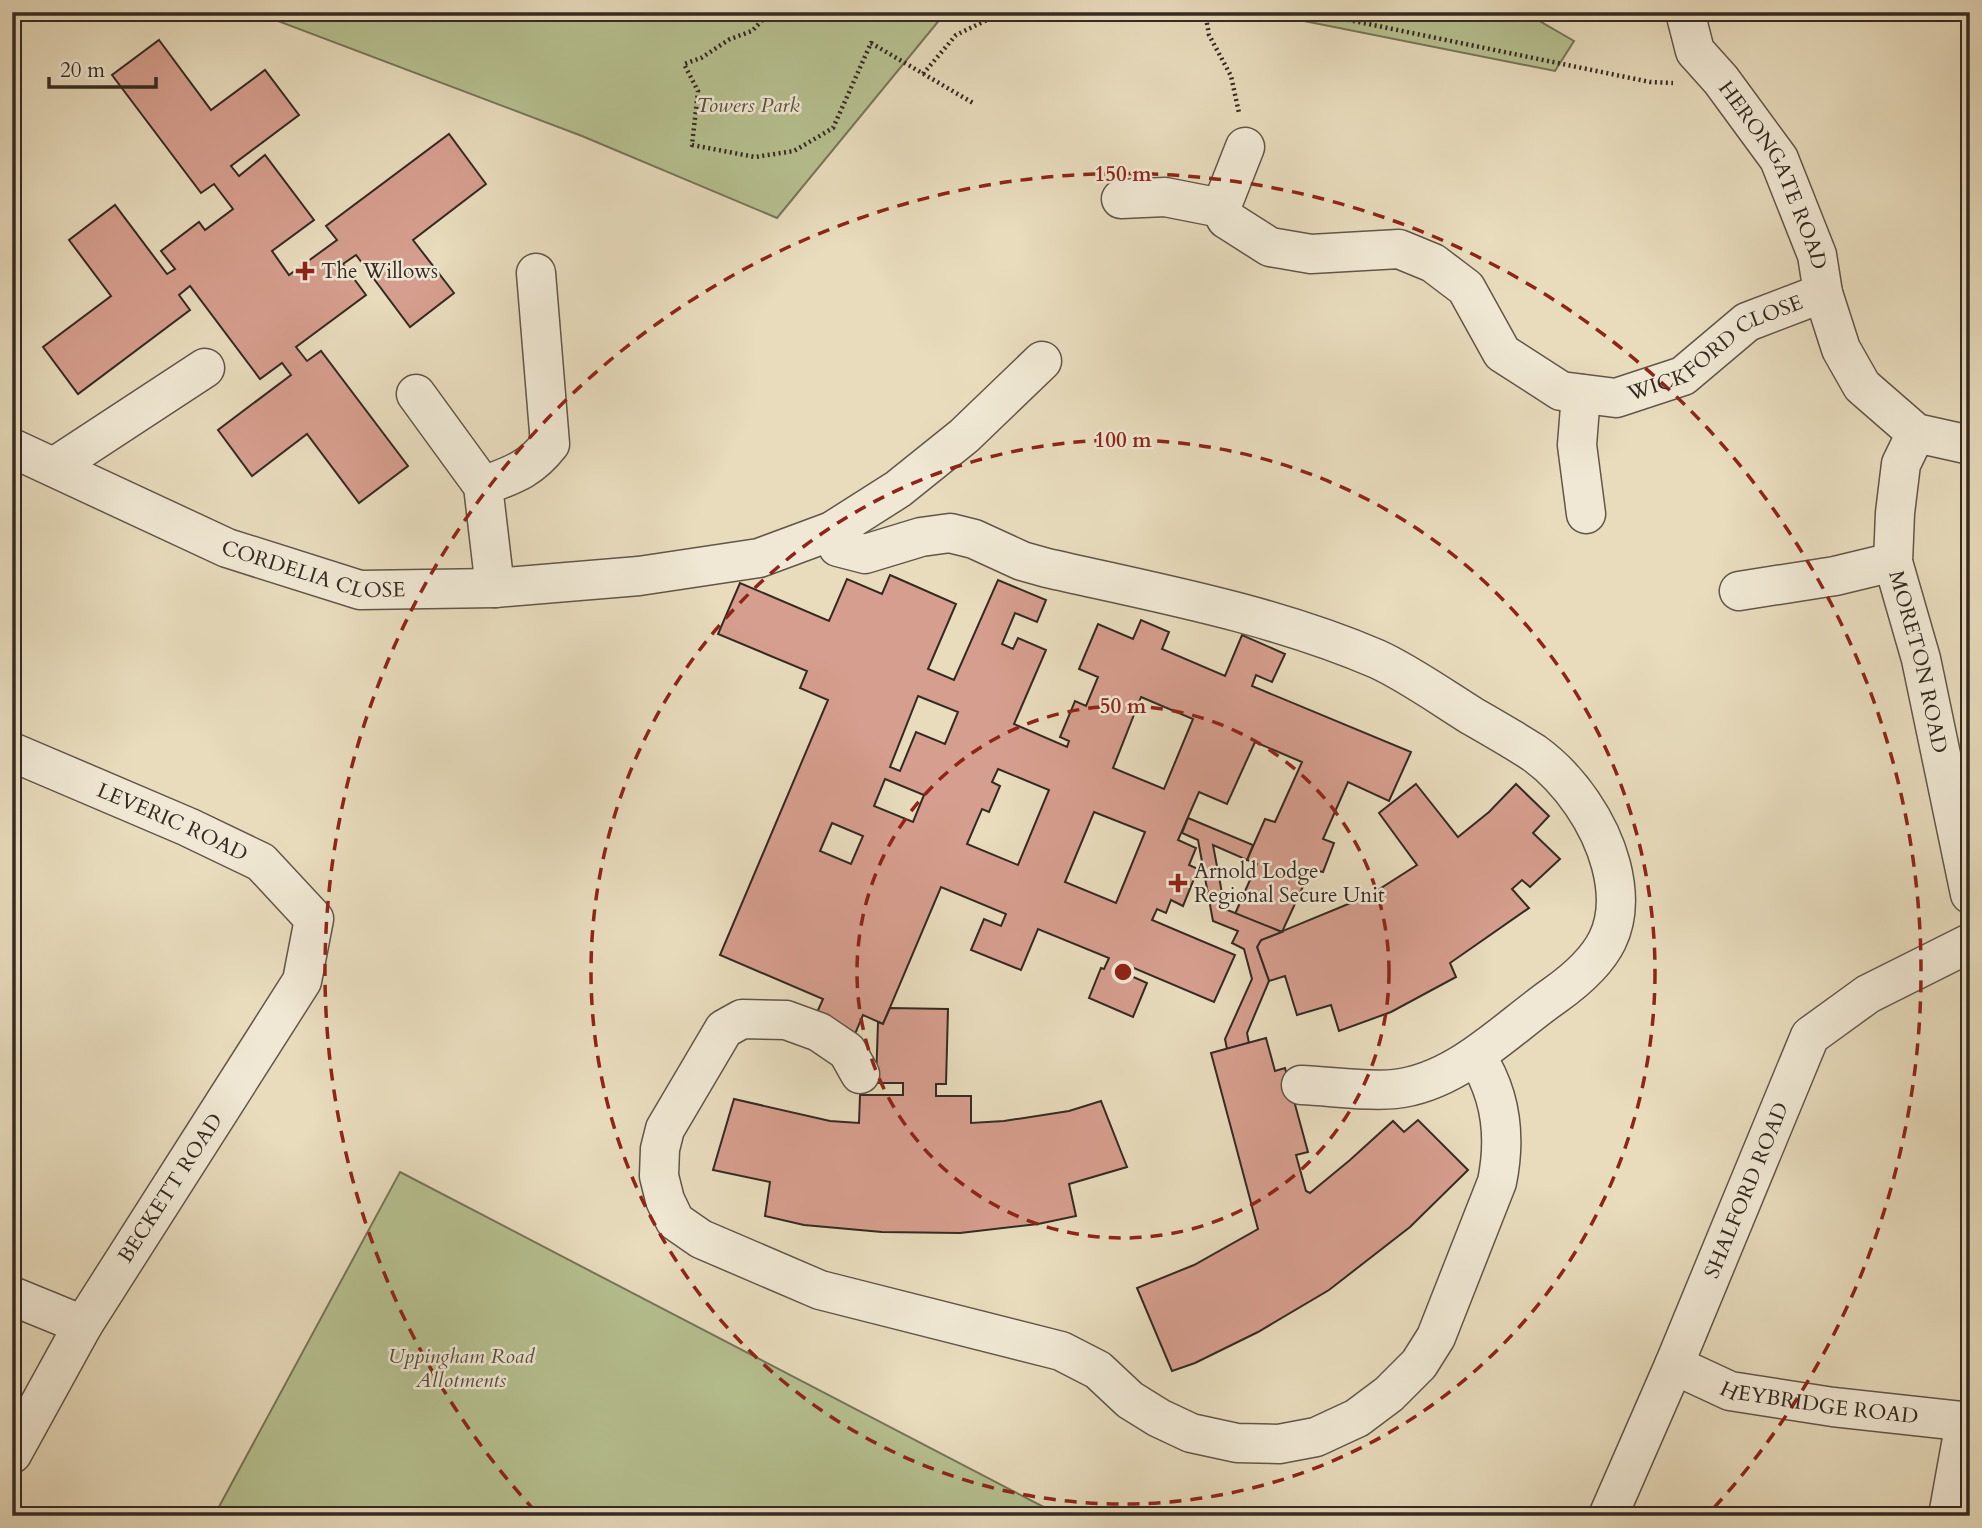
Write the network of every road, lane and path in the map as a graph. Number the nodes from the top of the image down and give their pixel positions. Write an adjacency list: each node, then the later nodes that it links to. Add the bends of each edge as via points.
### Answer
1 (770, 12): 6 (path, via 752,31 684,64 698,91 692,145 755,157 794,151 833,128 871,43)
2 (997, 12): 6 (path, via 956,35)
3 (1205, 12): 9 (path, via 1209,35 1231,76)
4 (1310, 12): 7 (path, via 1650,82 1704,84)
5 (1685, 12): 7 (street, HERONGATE ROAD, via 1695,51)
6 (923, 74): 8 (path)
7 (1721, 80): 13 (street, HERONGATE ROAD, via 1779,159 1817,255)
8 (973, 103)
9 (1245, 147): 11 (street)
10 (1121, 199): 11 (street, via 1165,197)
11 (1221, 208): 17 (street, WICKFORD CLOSE, via 1226,219 1270,247 1311,254 1399,249 1433,263 1466,288 1502,353 1561,391)
12 (536, 273): 22 (street, via 550,444 523,471)
13 (1822, 293): 17 (street, WICKFORD CLOSE, via 1746,323 1684,376 1616,398); 18 (street, HERONGATE ROAD, via 1840,349 1862,386)
14 (1042, 361): 24 (street, CORDELIA CLOSE, via 964,436 898,489)
15 (205, 368): 21 (street)
16 (416, 394): 22 (street)
17 (1581, 394): 23 (street, via 1577,445)
18 (1916, 433): 19 (street, HERONGATE ROAD); 25 (street, MORETON ROAD, via 1901,464)
19 (1970, 445)
20 (12, 448): 21 (street, CORDELIA CLOSE)
21 (54, 467): 26 (street, CORDELIA CLOSE, via 227,548 360,590)
22 (483, 486): 26 (street)
23 (1586, 514)
24 (832, 531): 26 (street, CORDELIA CLOSE, via 759,558 639,576); 32 (street, via 838,547 865,554 950,533 1047,568 1223,607 1295,629 1379,660 1536,755 1589,813 1606,847 1615,882 1616,914 1609,941 1595,962)
25 (1894, 562): 27 (street); 29 (street, MORETON ROAD, via 1921,659)
26 (495, 588)
27 (1739, 591)
28 (12, 752): 30 (street, LEVERIC ROAD, via 261,862)
29 (1970, 894)
30 (314, 919): 36 (street, BECKETT ROAD, via 302,981)
31 (1970, 943): 37 (street, SHALFORD ROAD, via 1868,994 1810,1036)
32 (1476, 1056): 33 (street, via 1497,1102 1502,1156 1497,1182 1436,1337 1419,1364 1357,1418 1316,1437 1279,1444 1237,1443 1191,1433 1149,1412 1098,1370 1061,1351 820,1290 701,1239 675,1222 659,1176 662,1139 723,1029 742,1019 786,1020 819,1032 847,1051); 34 (street, via 1423,1083 1394,1089)
33 (860, 1074)
34 (1301, 1085)
35 (12, 1296): 36 (street)
36 (83, 1325): 39 (street, BECKETT ROAD)
37 (1674, 1365): 38 (street, HEYBRIDGE ROAD, via 1730,1391); 40 (street, SHALFORD ROAD)
38 (1968, 1422): 41 (street)
39 (12, 1454)
40 (1608, 1516)
41 (1948, 1516)

